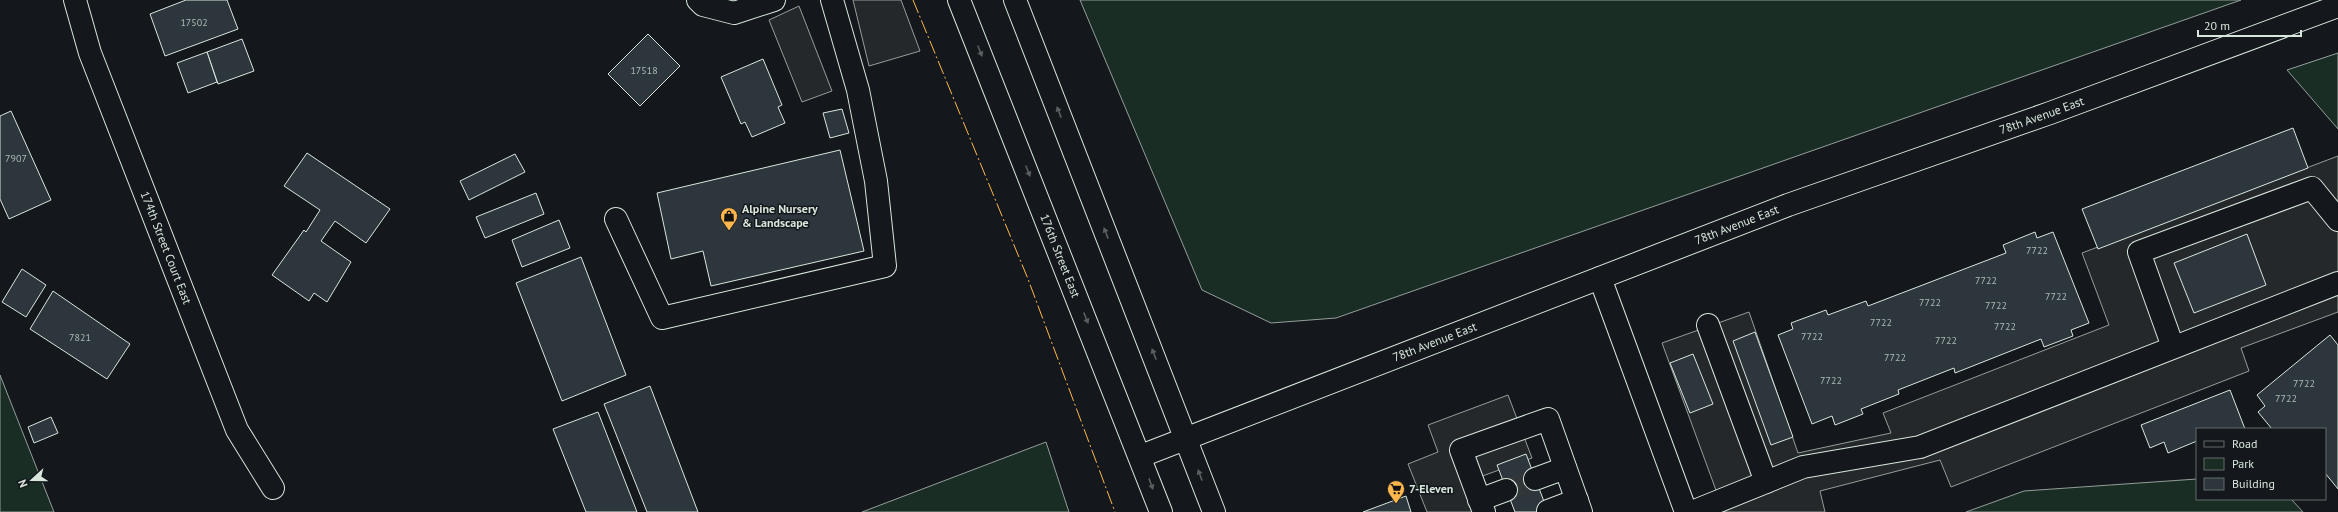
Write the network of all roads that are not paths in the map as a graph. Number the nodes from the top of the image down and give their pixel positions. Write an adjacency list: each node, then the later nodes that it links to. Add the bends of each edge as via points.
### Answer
1 (75, 0): 19 (street, 174th Street Court East, via 90,53 237,430)
2 (698, 0): 3 (street, via 703,4 734,13)
3 (774, 0)
4 (832, 0): 8 (street, via 858,90 873,166 885,266 662,318)
5 (959, 0): 15 (street, 176th Street East, one-way to 15)
6 (1015, 0): 14 (street, one-way to 6)
7 (2338, 6): 10 (street, 78th Avenue East, via 2050,113 1788,205)
8 (616, 219)
9 (2338, 220): 13 (street, via 2312,188 2138,252)
10 (1600, 278): 14 (street, 78th Avenue East); 26 (street)
11 (2338, 283): 13 (street)
12 (1708, 325): 18 (street)
13 (2173, 347): 18 (street, via 1920,447 1803,467)
14 (1187, 438): 15 (street, 78th Avenue East); 24 (street, one-way to 14)
15 (1141, 456): 23 (street, 176th Street East, one-way to 23)
16 (1565, 468): 17 (street); 21 (street, via 1548,419 1461,450); 22 (street)
17 (1535, 479)
18 (1766, 482): 27 (street)
19 (272, 488)
20 (1506, 490): 21 (street)
21 (1482, 506)
22 (1579, 506): 25 (street)
23 (1161, 512)
24 (1214, 512)
25 (1548, 512)
26 (1686, 512)
27 (1692, 512)

